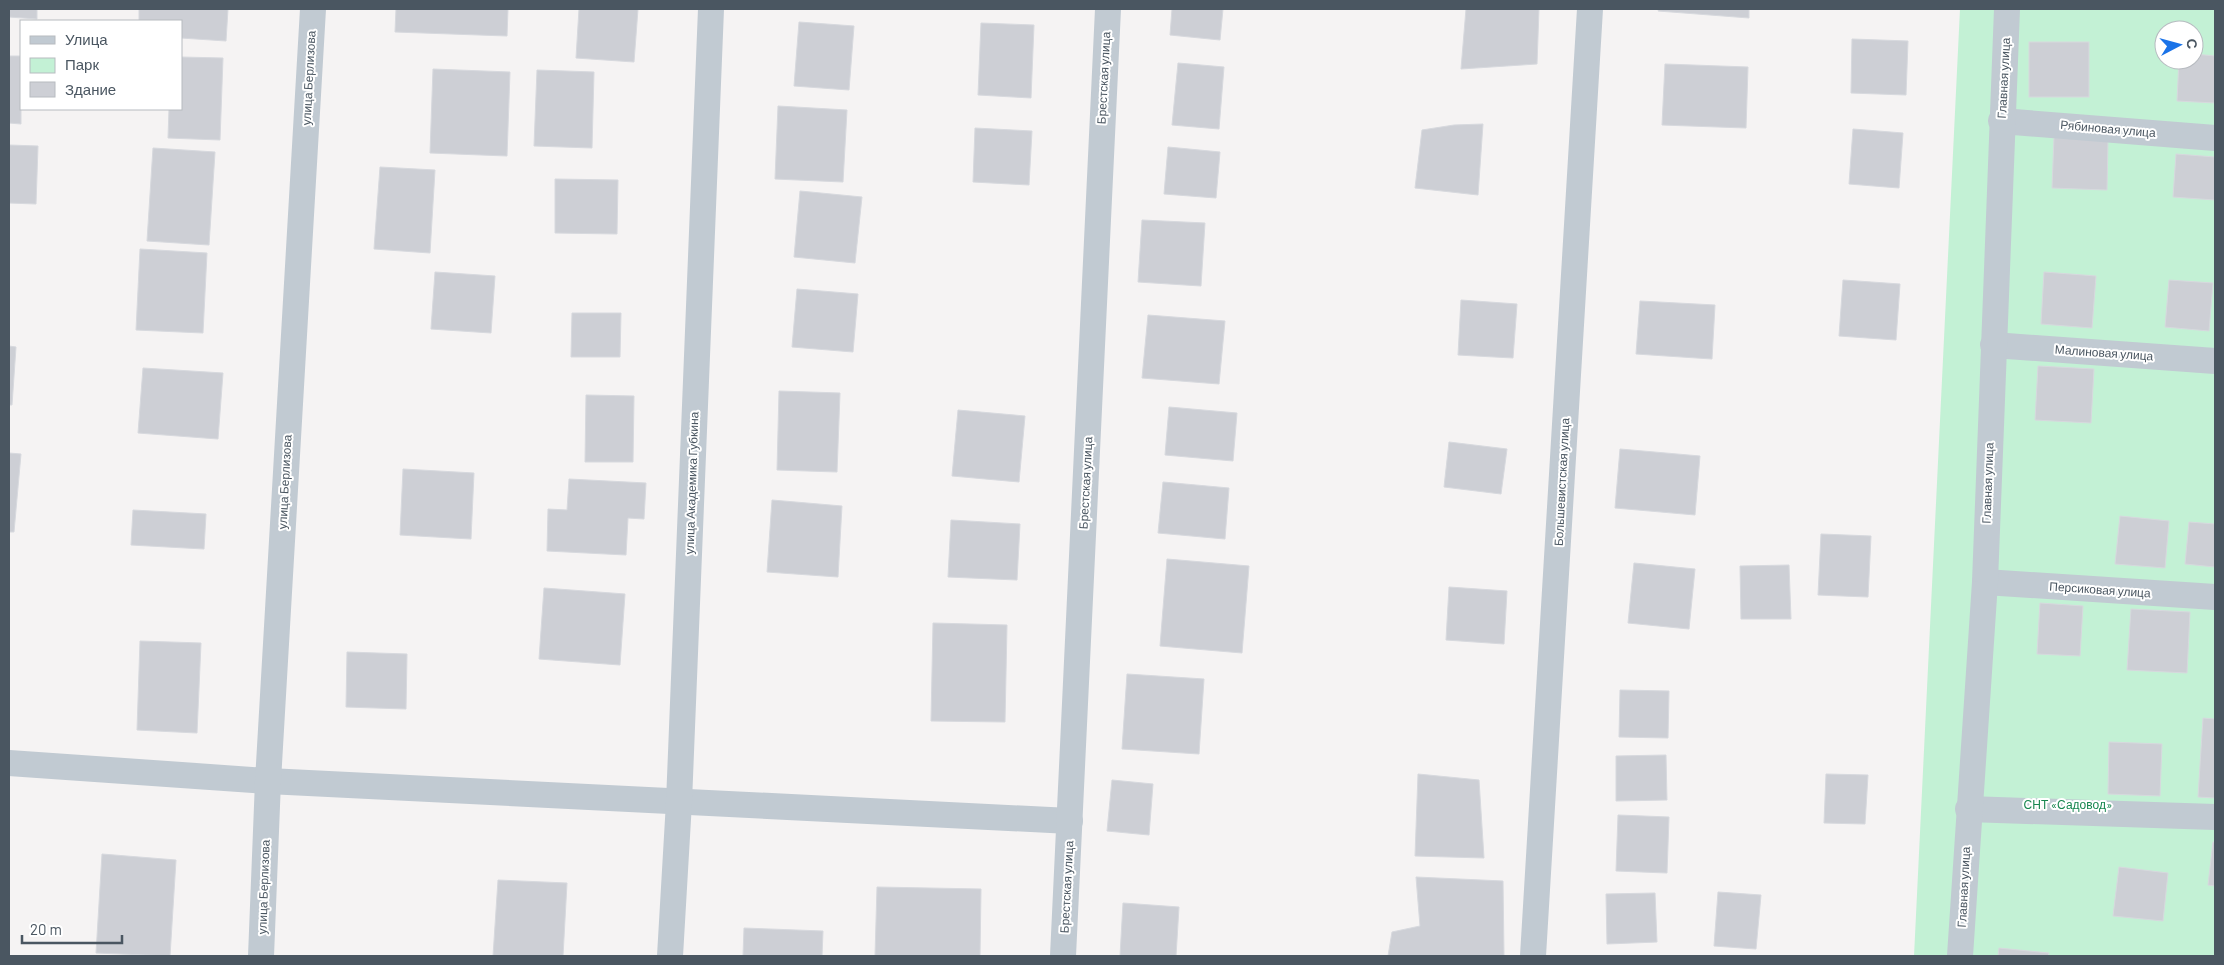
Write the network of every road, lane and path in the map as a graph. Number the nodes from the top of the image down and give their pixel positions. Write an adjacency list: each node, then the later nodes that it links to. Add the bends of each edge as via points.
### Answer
1 (313, 9): 13 (street, улица Берлизова)
2 (711, 9): 14 (street, улица Академика Губкина)
3 (1108, 9): 17 (street, Брестская улица)
4 (1590, 9): 21 (street, Большевистская улица)
5 (2007, 9): 6 (street, Главная улица)
6 (2001, 121): 7 (street, Рябиновая улица); 8 (street, Главная улица)
7 (2215, 138)
8 (1993, 345): 9 (street, Малиновая улица); 10 (street, Главная улица)
9 (2215, 361)
10 (1985, 582): 11 (street, Персиковая улица); 15 (street, Главная улица)
11 (2215, 597)
12 (9, 763): 13 (street)
13 (268, 780): 14 (street); 18 (street, улица Берлизова)
14 (679, 802): 17 (street); 19 (street, улица Академика Губкина)
15 (1968, 809): 16 (street); 22 (street, Главная улица)
16 (2215, 817)
17 (1070, 821): 20 (street, Брестская улица)
18 (261, 956)
19 (670, 956)
20 (1063, 956)
21 (1533, 956)
22 (1960, 956)

